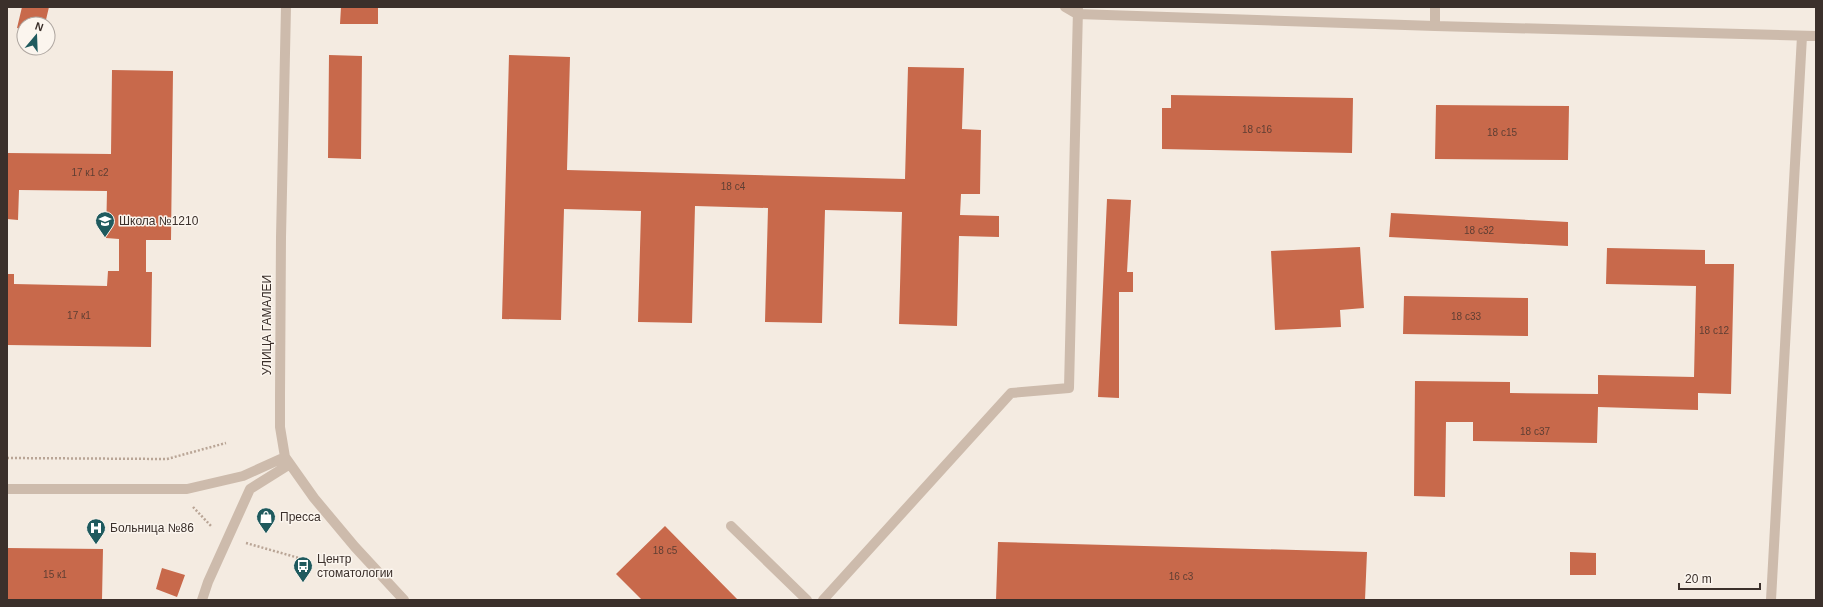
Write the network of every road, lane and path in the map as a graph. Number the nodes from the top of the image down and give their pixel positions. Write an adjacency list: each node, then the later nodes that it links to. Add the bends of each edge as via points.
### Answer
1 (286, 7): 10 (street, УЛИЦА ГАМАЛЕИ, via 280,427)
2 (1065, 7): 4 (street)
3 (1435, 7): 5 (street)
4 (1078, 11): 5 (street); 16 (street, via 1069,388 1011,393)
5 (1435, 26): 6 (street)
6 (1802, 36): 7 (street); 17 (street)
7 (1816, 36)
8 (226, 443): 9 (path, via 166,459)
9 (7, 458)
10 (288, 460): 11 (street, via 243,476 187,488); 13 (street, УЛИЦА ГАМАЛЕИ, via 314,498); 14 (street, via 250,489)
11 (7, 489)
12 (731, 526): 15 (street)
13 (401, 599)
14 (202, 600)
15 (807, 600)
16 (823, 600)
17 (1771, 600)

